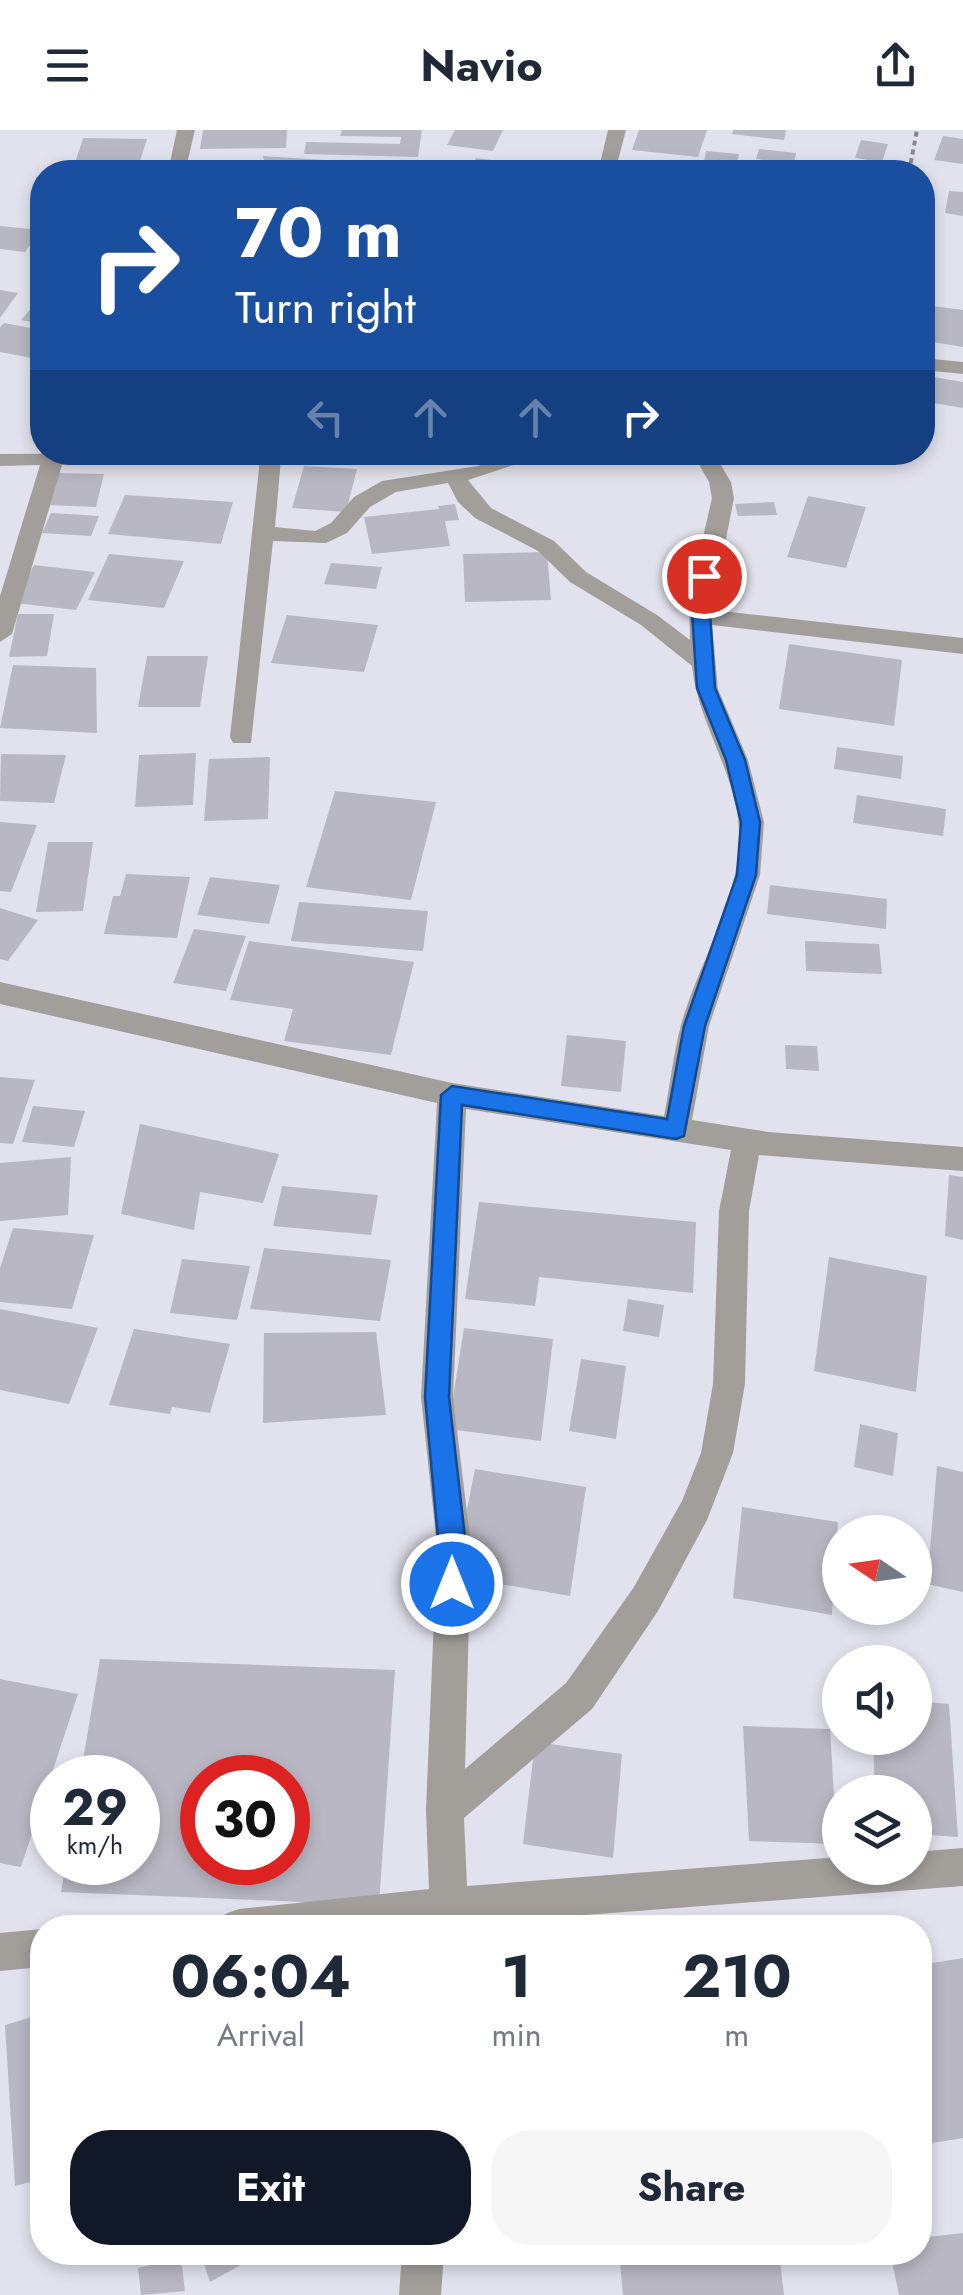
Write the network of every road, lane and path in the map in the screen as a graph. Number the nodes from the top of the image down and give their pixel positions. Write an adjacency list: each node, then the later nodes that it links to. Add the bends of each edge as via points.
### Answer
1 (186, 130): 4 (street)
2 (617, 130): 5 (street)
3 (917, 130): 6 (path)
4 (179, 160)
5 (609, 160)
6 (911, 160)
7 (935, 365): 8 (street)
8 (963, 368)
9 (30, 458): 10 (street)
10 (0, 460)
11 (51, 465): 18 (street)
12 (259, 465): 16 (street)
13 (495, 465): 15 (street)
14 (710, 465): 17 (street, via 722,498)
15 (455, 476): 16 (street, via 378,491 339,528 318,538); 20 (street, via 483,514 546,546 578,578)
16 (265, 533): 21 (street)
17 (700, 616): 19 (street); 20 (street)
18 (0, 634)
19 (963, 646)
20 (704, 663): 24 (street, via 706,688 736,760 750,822 746,875 694,1026)
21 (242, 737)
22 (0, 994): 23 (street)
23 (452, 1095): 24 (street); 27 (street, via 437,1397 454,1546)
24 (676, 1130): 25 (street)
25 (747, 1140): 26 (street); 27 (street, via 734,1211 729,1384 717,1453 696,1509 646,1599 579,1696)
26 (963, 1159)
27 (445, 1810): 29 (street)
28 (963, 1867): 30 (street)
29 (451, 1915)
30 (461, 1915)
31 (30, 1949): 32 (street)
32 (0, 1952)
33 (422, 2265): 34 (street)
34 (420, 2295)

